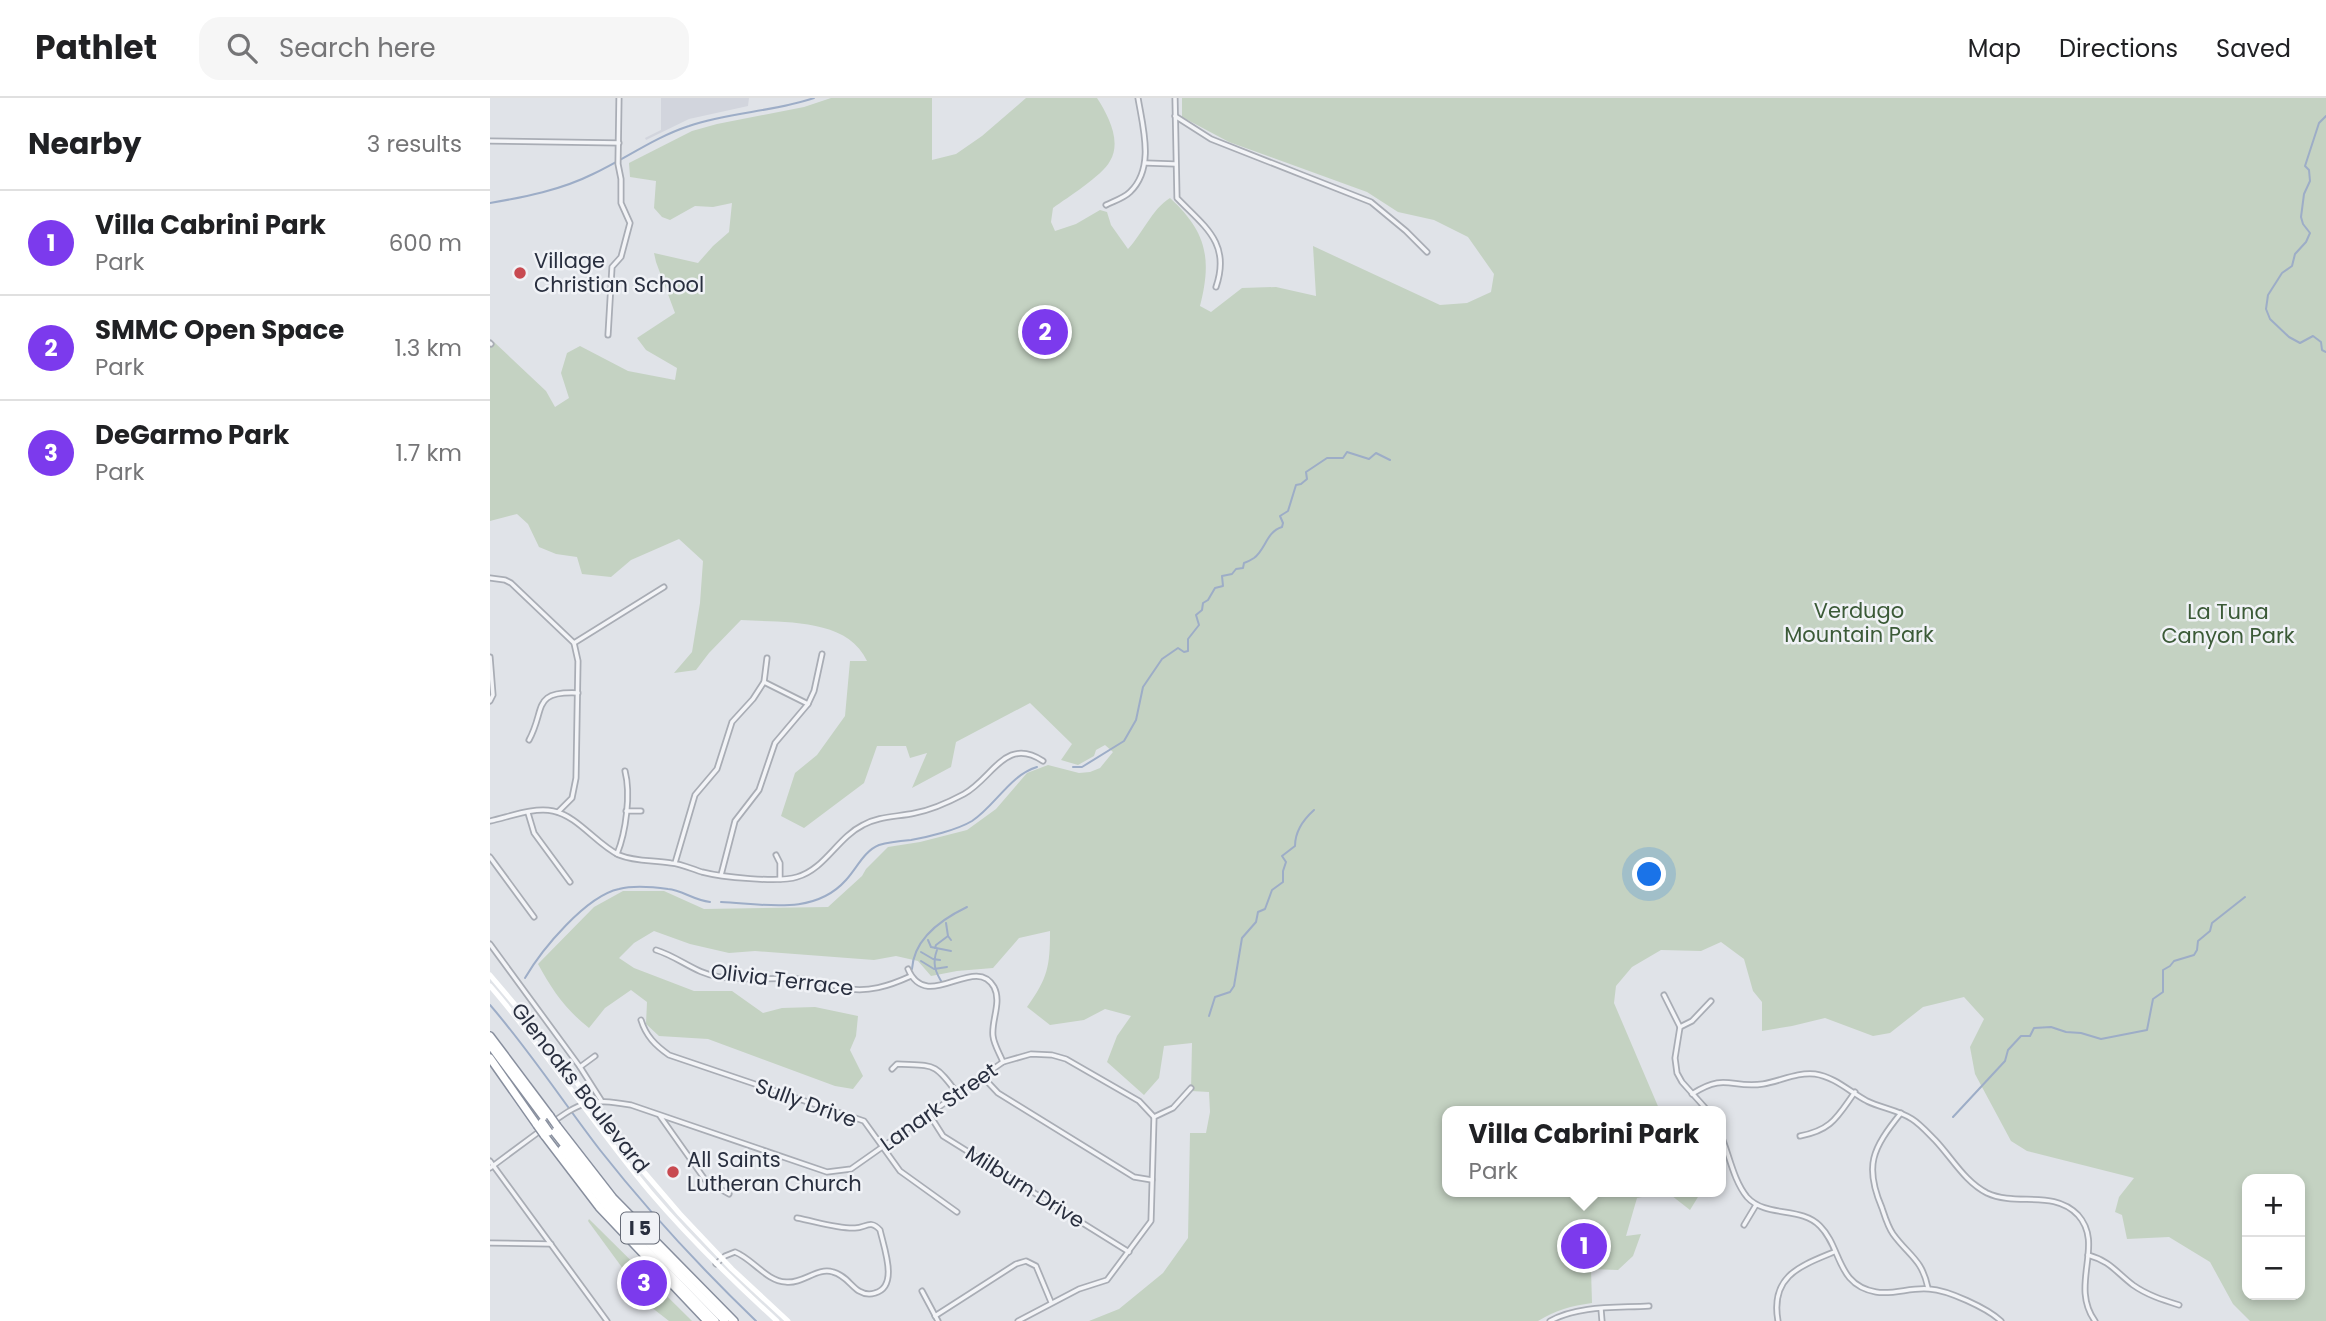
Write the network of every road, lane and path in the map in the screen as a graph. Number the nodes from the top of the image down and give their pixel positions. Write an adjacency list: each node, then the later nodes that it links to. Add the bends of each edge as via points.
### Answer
1 (619, 98): 6 (street)
2 (1138, 98): 7 (street)
3 (1175, 98): 4 (street)
4 (1175, 116): 8 (street); 10 (street, via 1211,139 1371,202)
5 (490, 141): 6 (street)
6 (619, 143): 12 (street, via 621,203 630,223 621,257 612,267)
7 (1146, 163): 8 (street); 9 (street, via 1129,194)
8 (1175, 164): 11 (street, via 1177,198 1215,240 1222,261)
9 (1107, 205)
10 (1427, 252)
11 (1216, 287)
12 (608, 335)
13 (490, 578): 15 (street, via 511,583)
14 (664, 587): 15 (street)
15 (574, 643): 20 (street)
16 (822, 654): 22 (street)
17 (490, 657): 21 (street)
18 (767, 658): 19 (street)
19 (764, 682): 22 (street); 34 (street, via 732,722 717,769 695,795)
20 (578, 693): 23 (street, via 547,697); 28 (street, via 576,778 572,798)
21 (490, 701)
22 (808, 704): 35 (street, via 775,743 759,790 735,821)
23 (529, 740)
24 (1043, 761): 36 (street, via 1023,751 1006,757 968,792 916,813 865,823 817,867)
25 (625, 771): 26 (street)
26 (626, 811): 27 (street); 31 (street)
27 (641, 811)
28 (558, 812): 29 (street); 31 (street)
29 (528, 813): 30 (street); 37 (street, via 534,832)
30 (490, 821)
31 (617, 854): 34 (street)
32 (776, 855): 36 (street)
33 (490, 857): 38 (street)
34 (675, 863): 35 (street)
35 (722, 875): 36 (street)
36 (780, 879)
37 (570, 882)
38 (534, 917)
39 (490, 944): 54 (street)
40 (656, 950): 43 (street, Olivia Terrace, via 719,977 804,979 869,990)
41 (908, 969): 43 (street)
42 (490, 975): 62 (main road, Glenoaks Boulevard)
43 (911, 976): 53 (street, via 933,987 969,976 990,982 997,997 993,1037)
44 (490, 986): 63 (main road, Glenoaks Boulevard)
45 (1664, 995): 48 (street)
46 (1711, 1001): 48 (street)
47 (641, 1020): 72 (street, Sully Drive, via 644,1031 669,1055 864,1121)
48 (1680, 1027): 60 (street, via 1675,1066)
49 (490, 1036): 69 (highway, I 5)
50 (490, 1047): 69 (highway)
51 (595, 1056): 54 (street)
52 (490, 1058): 69 (highway, I 5)
53 (1003, 1062): 56 (street, Lanark Street); 68 (street, Lanark Street, via 1031,1054 1066,1059 1139,1101)
54 (580, 1067): 61 (street)
55 (892, 1069): 58 (street, via 897,1064 940,1070)
56 (982, 1076): 58 (street, Lanark Street); 75 (street, via 998,1093 1134,1177)
57 (1191, 1088): 68 (street, via 1173,1108)
58 (957, 1093): 65 (street, Lanark Street)
59 (1855, 1093): 60 (street, via 1825,1076 1802,1074 1753,1085 1717,1082); 66 (street); 71 (street, via 1826,1128)
60 (1692, 1094): 64 (street)
61 (601, 1100): 62 (street, Lanark Street); 67 (street, Lanark Street)
62 (590, 1101): 63 (street, Lanark Street); 86 (main road, Glenoaks Boulevard)
63 (579, 1105): 74 (street, Lanark Street); 86 (main road, Glenoaks Boulevard, via 651,1193)
64 (1703, 1106)
65 (929, 1114): 72 (street, Lanark Street); 83 (street, Milburn Drive, via 943,1136)
66 (1901, 1114): 85 (street, via 1929,1133 1985,1192 2006,1200 2049,1199 2066,1205 2088,1233); 87 (street, via 1876,1152 1873,1186 1892,1232 1925,1272)
67 (660, 1116): 72 (street, Lanark Street, via 827,1172 851,1169); 76 (street, via 706,1181)
68 (1154, 1117): 75 (street)
69 (543, 1120): 70 (highway, I 5, bridge); 70 (highway, I 5, bridge)
70 (551, 1130): 95 (highway, I 5, via 599,1207); 96 (highway, via 618,1221); 97 (highway, via 615,1209); 98 (highway, I 5)
71 (1800, 1136)
72 (882, 1148): 78 (street, Sully Drive, via 900,1171)
73 (1726, 1149): 77 (street, via 1739,1184)
74 (491, 1165): 82 (street)
75 (1153, 1180): 83 (street, via 1151,1221)
76 (729, 1194)
77 (1756, 1205): 80 (street); 84 (street, via 1809,1218 1821,1227)
78 (957, 1212)
79 (797, 1217): 86 (street, via 854,1228 876,1226 884,1247 888,1282 884,1289 865,1294 824,1271 787,1283 738,1253)
80 (1744, 1225)
81 (490, 1243): 82 (street)
82 (551, 1244): 94 (street)
83 (1129, 1252): 89 (street, via 1107,1280)
84 (1835, 1252): 87 (street, via 1846,1275 1860,1287 1876,1292); 105 (street, via 1790,1275 1777,1295)
85 (2088, 1255): 90 (street, via 2103,1259 2152,1296); 107 (street, via 2084,1293 2086,1308)
86 (718, 1261): 99 (main road, Glenoaks Boulevard); 100 (main road, Glenoaks Boulevard)
87 (1928, 1288): 106 (street, via 1968,1302)
88 (922, 1291): 93 (street)
89 (1051, 1302): 93 (street, via 1035,1266 1026,1261); 102 (street)
90 (2179, 1305)
91 (1649, 1306): 92 (street)
92 (1601, 1308): 103 (street); 104 (street)
93 (934, 1315): 101 (street)
94 (607, 1321)
95 (707, 1321)
96 (715, 1321)
97 (724, 1321)
98 (734, 1321)
99 (776, 1321)
100 (789, 1321)
101 (938, 1321)
102 (1018, 1321)
103 (1550, 1321)
104 (1602, 1321)
105 (1778, 1321)
106 (2001, 1321)
107 (2095, 1321)

